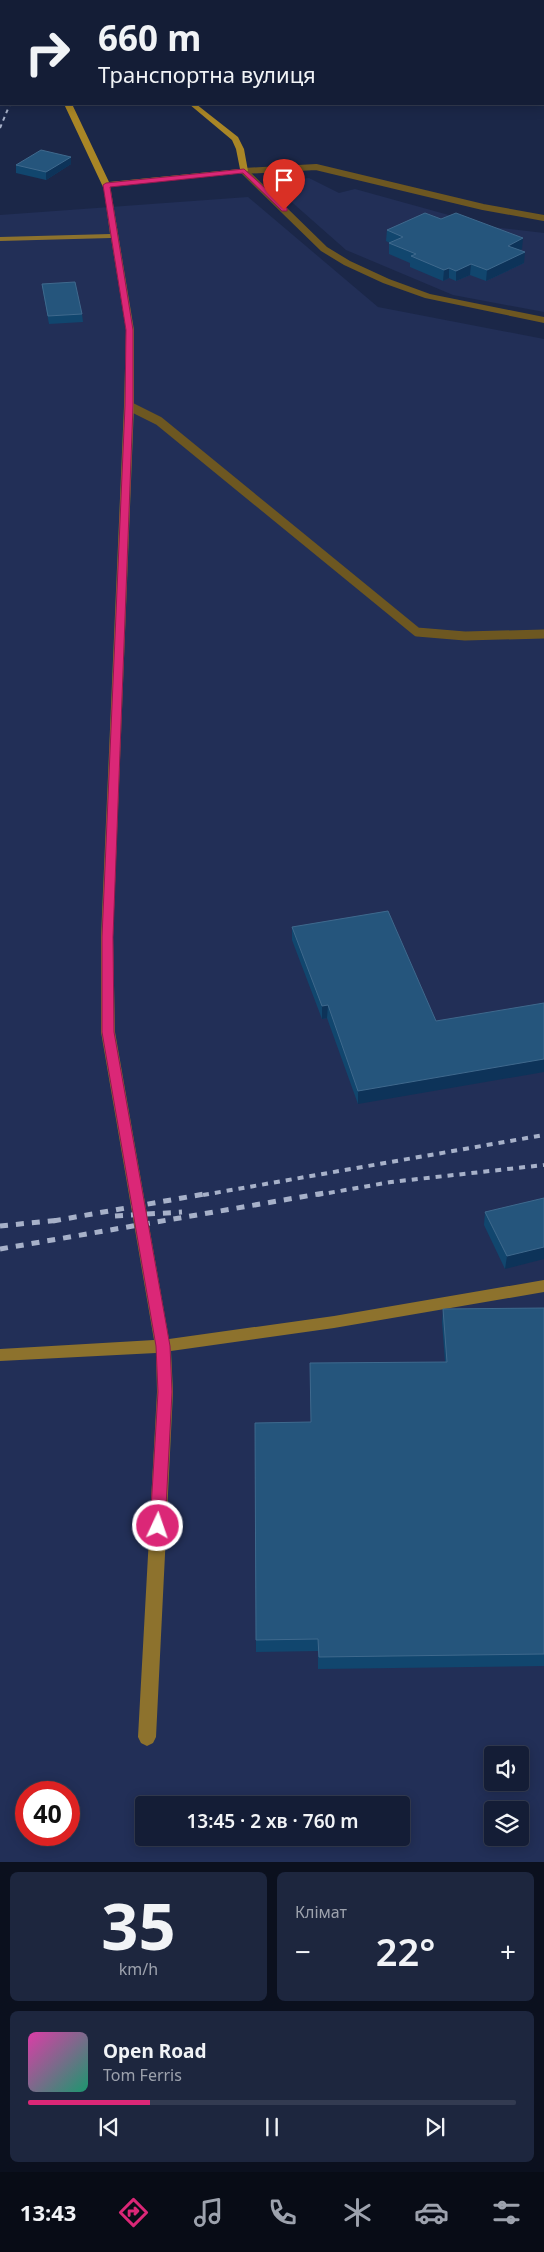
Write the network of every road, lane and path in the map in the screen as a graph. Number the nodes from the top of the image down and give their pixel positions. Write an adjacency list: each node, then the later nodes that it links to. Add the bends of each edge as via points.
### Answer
1 (68, 105): 4 (main road)
2 (193, 105): 3 (main road, via 235,138)
3 (244, 171): 4 (main road); 5 (lane, via 316,166 482,207); 8 (street, via 324,249 347,263 428,296)
4 (106, 185): 6 (street)
5 (544, 218)
6 (113, 236): 7 (street); 9 (street, via 130,330)
7 (0, 239)
8 (544, 320)
9 (129, 406): 10 (lane, via 159,421 417,632 455,636); 12 (street, via 107,937 108,1032)
10 (544, 634)
11 (544, 1286): 12 (street, via 334,1322)
12 (163, 1346): 13 (street); 14 (street, via 165,1392)
13 (0, 1355)
14 (147, 1737)

